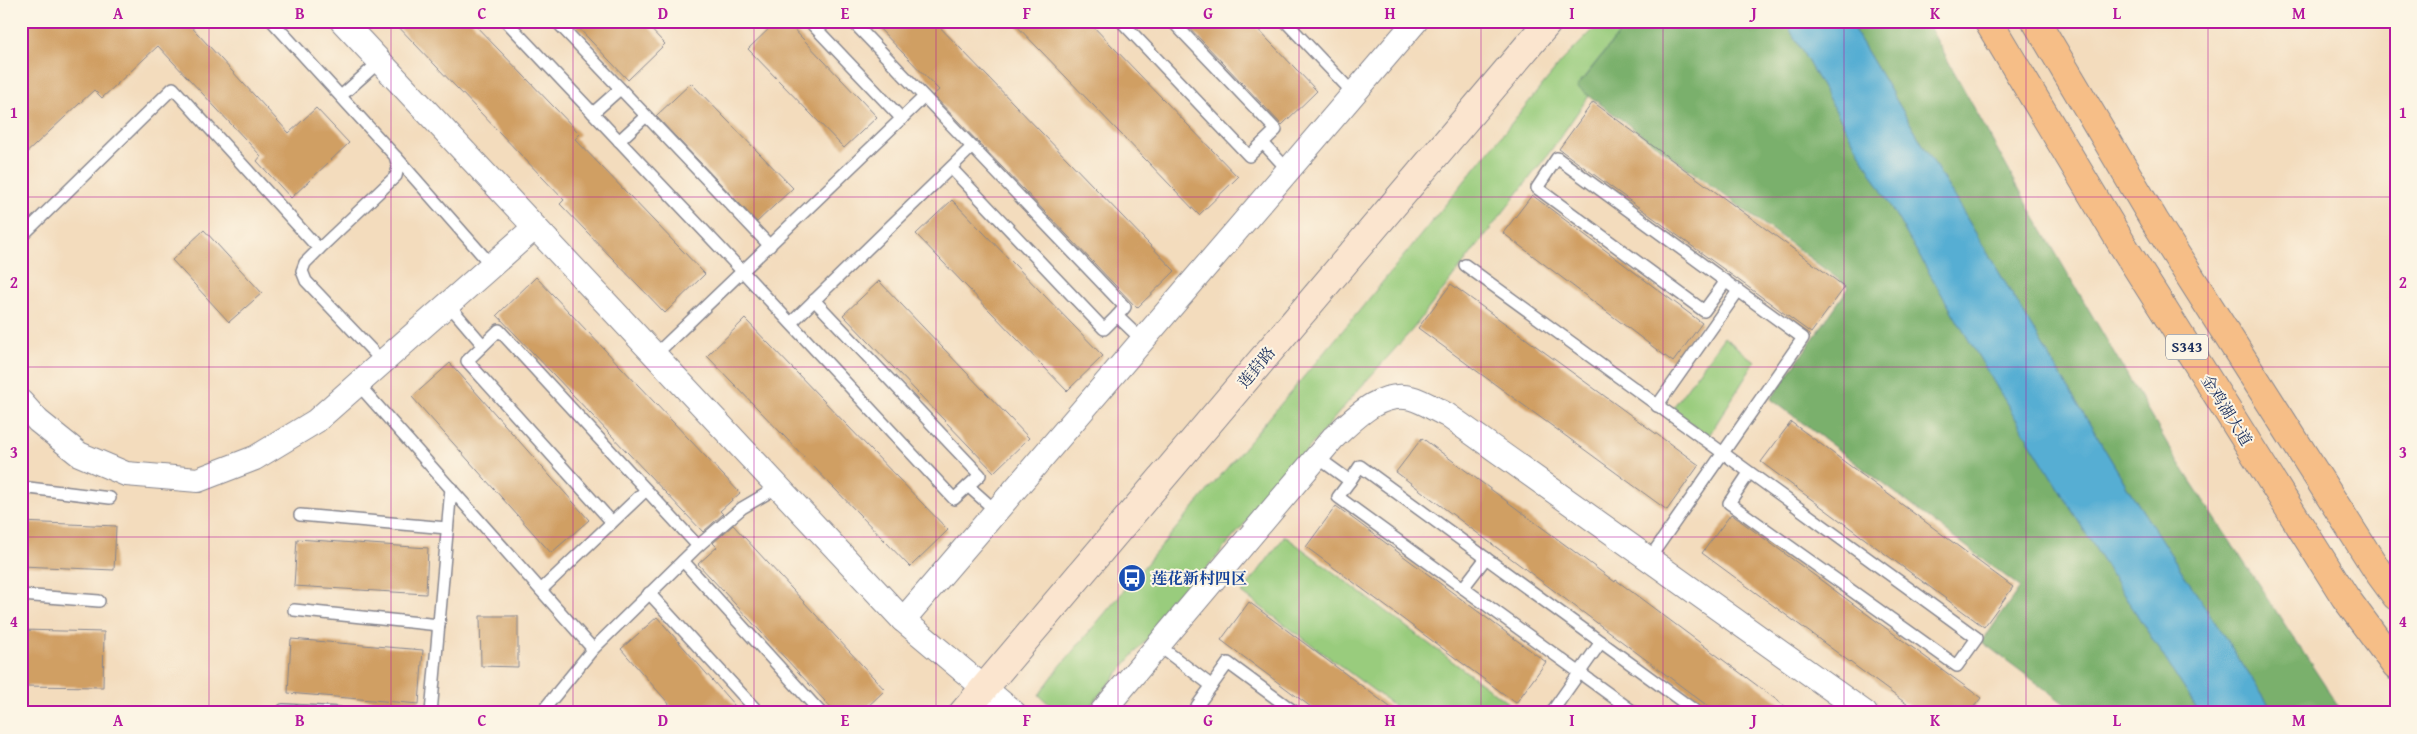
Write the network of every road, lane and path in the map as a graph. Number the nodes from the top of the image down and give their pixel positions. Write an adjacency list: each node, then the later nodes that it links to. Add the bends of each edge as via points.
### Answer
1 (272, 21): 17 (lane)
2 (342, 21): 14 (street)
3 (506, 21): 19 (lane)
4 (556, 21): 15 (lane)
5 (809, 21): 21 (lane)
6 (852, 21): 18 (lane)
7 (1121, 21): 23 (lane, via 1248,156)
8 (1172, 21): 23 (lane, via 1276,130)
9 (1285, 21): 16 (lane)
10 (1416, 21): 16 (street)
11 (1548, 21): 81 (main road, 莲葑路)
12 (1988, 21): 78 (main road, 金鸡湖大道 / S343, via 2122,244 2345,597)
13 (2036, 21): 70 (main road, S343, via 2154,220)
14 (379, 62): 17 (lane); 28 (street)
15 (620, 89): 19 (lane); 20 (lane)
16 (1354, 94): 27 (street)
17 (341, 96): 25 (lane)
18 (924, 97): 21 (lane); 24 (lane)
19 (593, 113): 22 (lane)
20 (646, 116): 22 (lane); 30 (lane)
21 (902, 119): 30 (lane)
22 (620, 141): 34 (lane)
23 (1263, 143): 27 (lane)
24 (972, 147): 26 (lane); 39 (lane, via 1125,307)
25 (394, 156): 31 (lane, via 398,167 396,176); 33 (lane)
26 (951, 168): 37 (lane); 39 (lane, via 1104,328)
27 (1288, 170): 41 (street)
28 (534, 228): 33 (street); 43 (street)
29 (21, 229): 31 (lane, via 25,233 172,88)
30 (770, 246): 34 (lane)
31 (319, 249): 44 (lane, via 305,263 302,271 306,281)
32 (1464, 265): 47 (lane)
33 (492, 266): 38 (street)
34 (743, 272): 40 (lane); 43 (lane)
35 (1726, 281): 35 (lane, via 1704,310 1537,188 1557,158); 36 (lane)
36 (1738, 291): 47 (lane); 48 (lane, via 1803,338)
37 (814, 300): 40 (lane); 52 (lane, via 980,475)
38 (448, 304): 42 (lane); 44 (street)
39 (1117, 316): 41 (lane)
40 (791, 323): 52 (lane, via 954,499)
41 (1142, 341): 58 (street)
42 (483, 345): 56 (lane, via 499,330); 60 (lane, via 467,361)
43 (654, 356): 54 (street)
44 (383, 362): 45 (street)
45 (358, 384): 46 (street, via 316,421 294,435 255,458 198,480 126,474 79,454 38,421); 55 (lane)
46 (21, 402)
47 (1657, 406): 48 (lane)
48 (1723, 454): 50 (lane); 64 (lane)
49 (1317, 457): 51 (lane); 64 (street, via 1333,438 1366,410 1388,398 1411,398 1447,415); 76 (street)
50 (1749, 473): 50 (lane, via 1729,503 1957,666 1977,638)
51 (1350, 481): 63 (lane, via 1360,466); 66 (lane, via 1338,497)
52 (968, 486): 58 (lane)
53 (21, 487): 57 (lane)
54 (778, 487): 62 (lane, via 742,508); 73 (street)
55 (451, 488): 61 (lane); 67 (lane)
56 (646, 490): 60 (lane); 62 (lane)
57 (110, 498)
58 (996, 512): 73 (street)
59 (300, 515): 61 (lane)
60 (612, 522): 67 (lane)
61 (447, 528): 74 (lane)
62 (698, 546): 65 (lane)
63 (1486, 558): 66 (lane); 75 (lane)
64 (1649, 559): 96 (street)
65 (683, 561): 68 (lane); 87 (lane)
66 (1463, 588): 79 (lane)
67 (541, 590): 77 (lane)
68 (649, 593): 77 (lane); 86 (lane)
69 (21, 595): 71 (lane)
70 (2396, 596)
71 (99, 601)
72 (294, 610): 74 (lane)
73 (903, 620): 81 (street)
74 (439, 625): 84 (lane)
75 (1601, 642): 79 (lane); 95 (lane)
76 (1158, 645): 80 (lane); 90 (street)
77 (593, 650): 85 (lane)
78 (2396, 666)
79 (1580, 672): 93 (lane); 94 (lane)
80 (1212, 686): 91 (lane, via 1197,706); 92 (lane, via 1228,663)
81 (983, 688): 88 (main road, 莲葑路); 89 (street)
82 (283, 710): 83 (lane)
83 (339, 713)
84 (431, 713)
85 (541, 713)
86 (760, 713)
87 (821, 713)
88 (963, 713)
89 (1014, 713)
90 (1101, 713)
91 (1206, 713)
92 (1296, 713)
93 (1551, 713)
94 (1635, 713)
95 (1698, 713)
96 (1865, 713)

